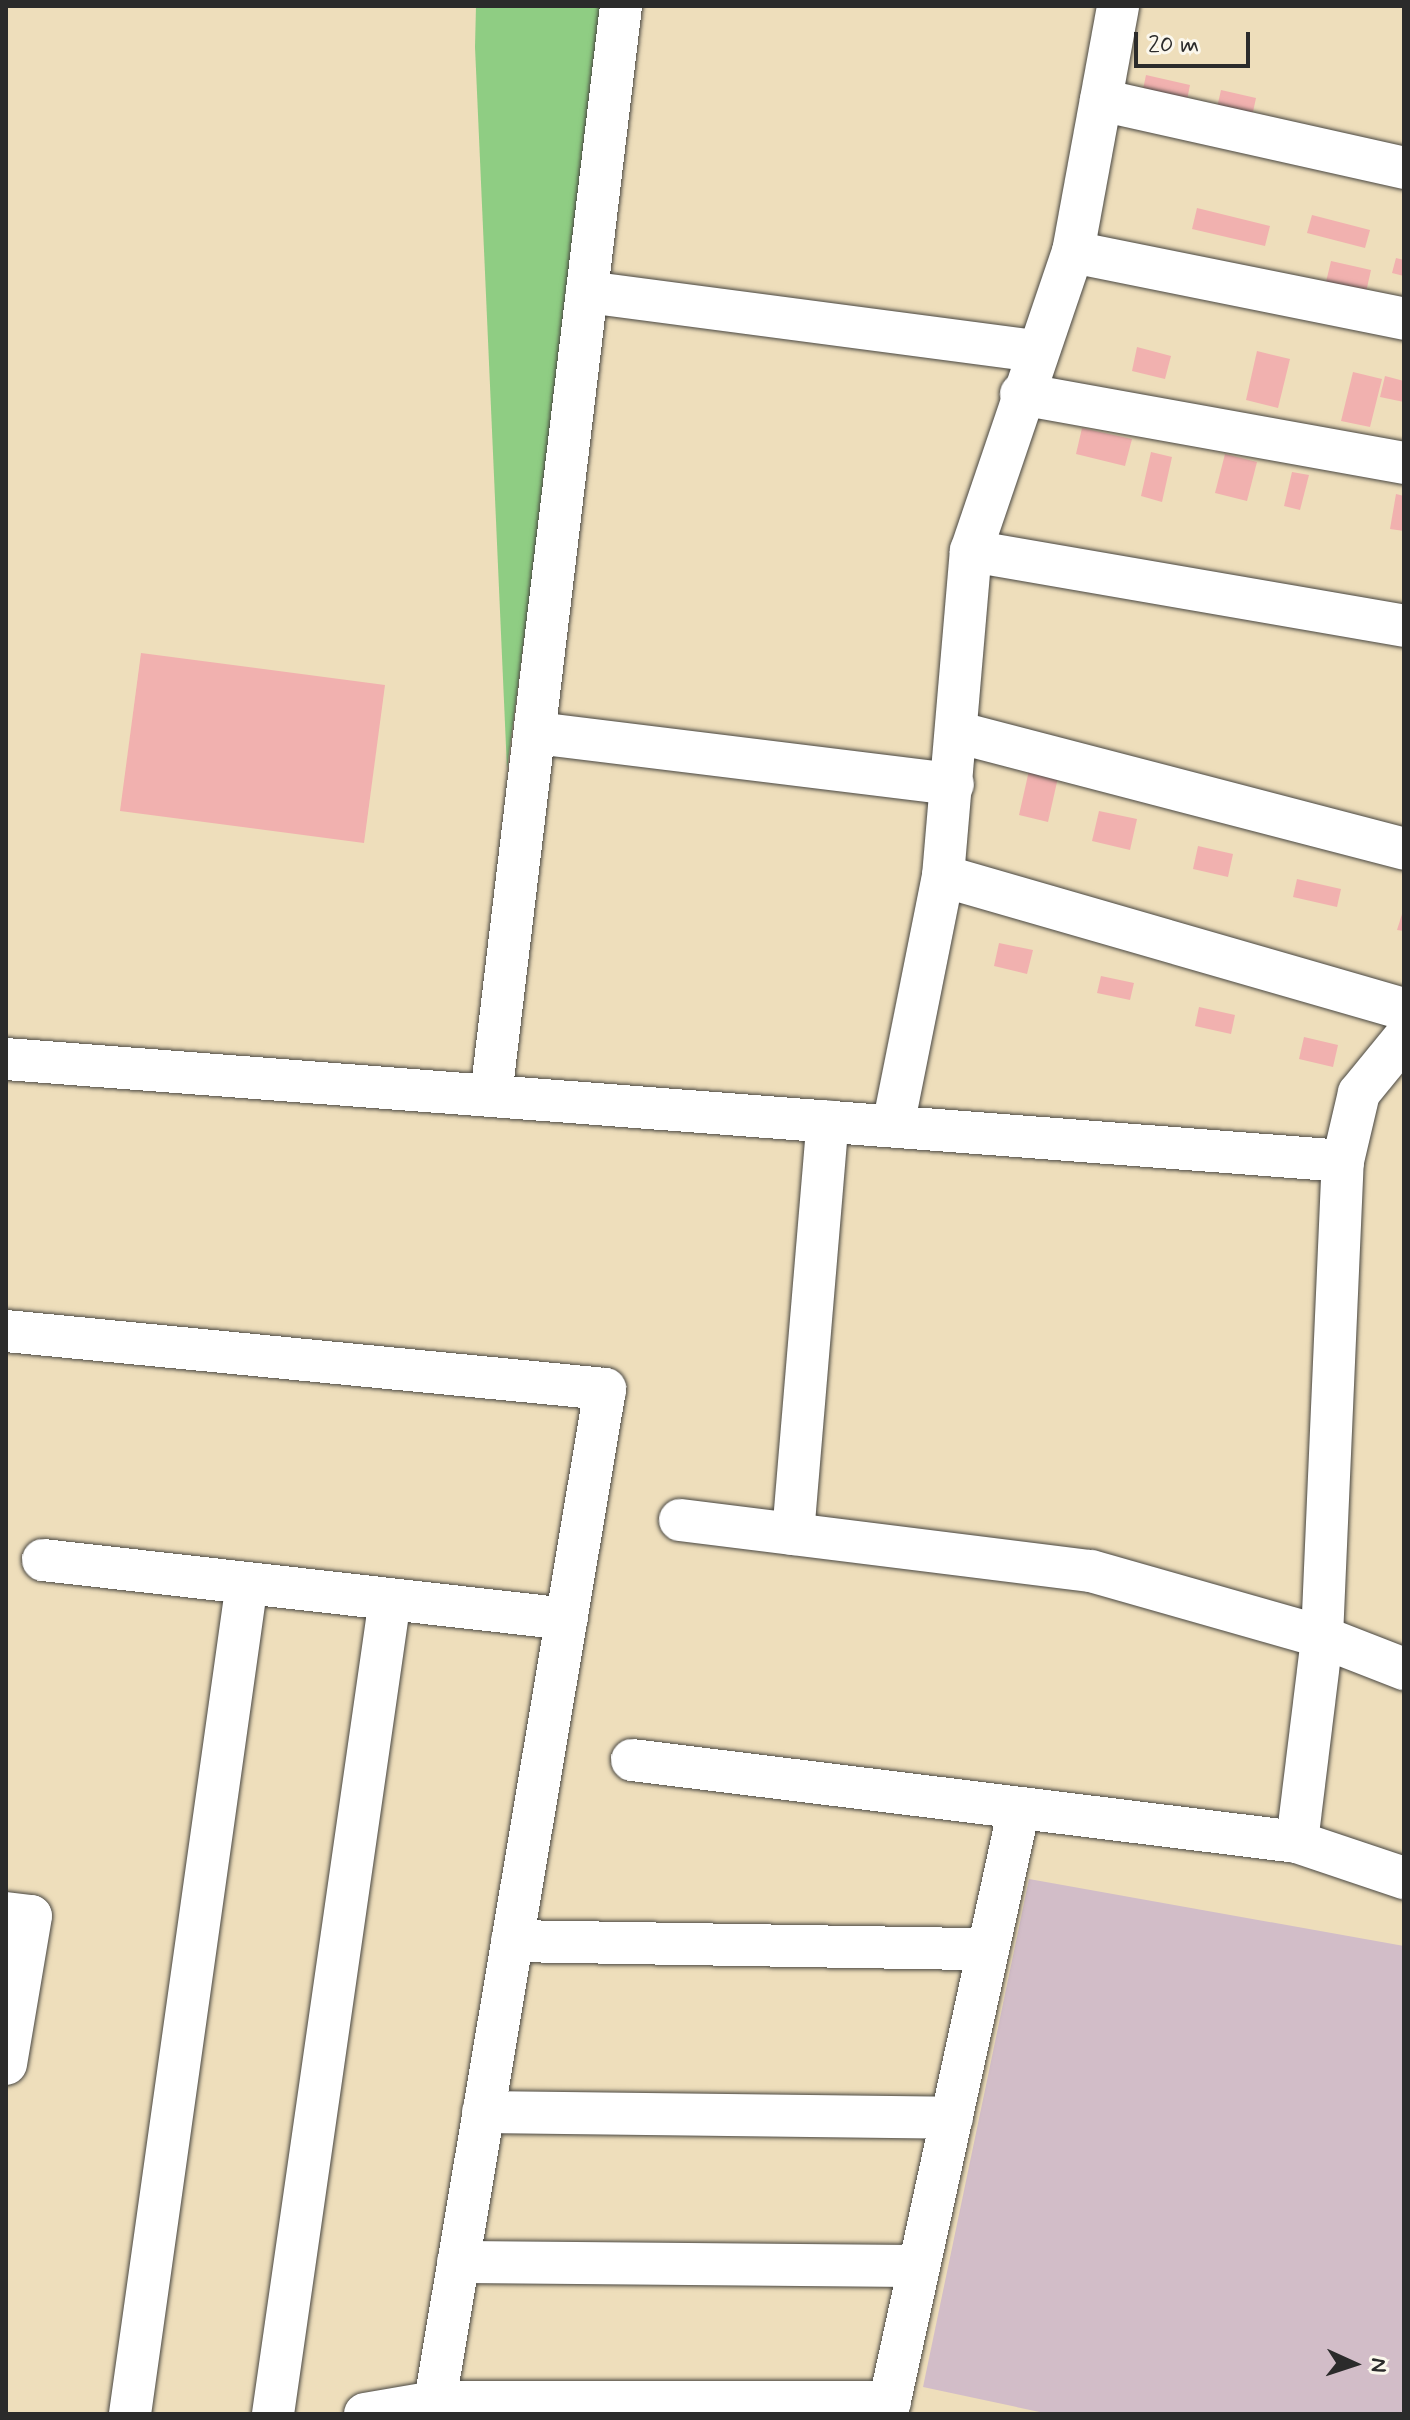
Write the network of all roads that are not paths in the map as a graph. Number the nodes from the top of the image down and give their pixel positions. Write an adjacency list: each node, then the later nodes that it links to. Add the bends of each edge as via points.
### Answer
1 (621, 6): 6 (street)
2 (1118, 6): 3 (street)
3 (1101, 100): 4 (street); 5 (street)
4 (1404, 168)
5 (1073, 252): 7 (street); 8 (street)
6 (587, 292): 8 (street); 13 (street)
7 (1404, 319)
8 (1037, 351): 9 (street)
9 (1021, 394): 10 (street); 11 (street)
10 (1404, 463)
11 (971, 551): 12 (street); 14 (street)
12 (1404, 626)
13 (536, 733): 15 (street); 21 (street)
14 (960, 733): 15 (street); 16 (street)
15 (953, 784): 17 (street)
16 (1404, 849)
17 (943, 876): 18 (street); 23 (street)
18 (1404, 1009)
19 (1404, 1038): 24 (street, via 1359,1093)
20 (6, 1059): 21 (street)
21 (491, 1096): 22 (street)
22 (828, 1121): 23 (street); 27 (street)
23 (893, 1126): 24 (street)
24 (1343, 1161): 32 (street)
25 (6, 1331): 31 (street, via 605,1389)
26 (680, 1520): 27 (street)
27 (793, 1534): 32 (street, via 1091,1571)
28 (43, 1560): 29 (street)
29 (247, 1583): 30 (street); 48 (street)
30 (390, 1599): 31 (street); 49 (street)
31 (567, 1619): 39 (street)
32 (1322, 1637): 33 (street); 36 (street)
33 (1404, 1669)
34 (632, 1760): 35 (street)
35 (1019, 1808): 36 (street); 40 (street)
36 (1297, 1842): 37 (street)
37 (1404, 1878)
38 (6, 1913): 41 (street, via 31,1916)
39 (512, 1941): 40 (street); 42 (street)
40 (988, 1949): 43 (street)
41 (6, 2064)
42 (483, 2112): 43 (street); 44 (street)
43 (952, 2118): 45 (street)
44 (458, 2262): 45 (street); 46 (street)
45 (919, 2266): 47 (street)
46 (435, 2402): 47 (street); 50 (street)
47 (888, 2408)
48 (130, 2414)
49 (273, 2414)
50 (365, 2414)

